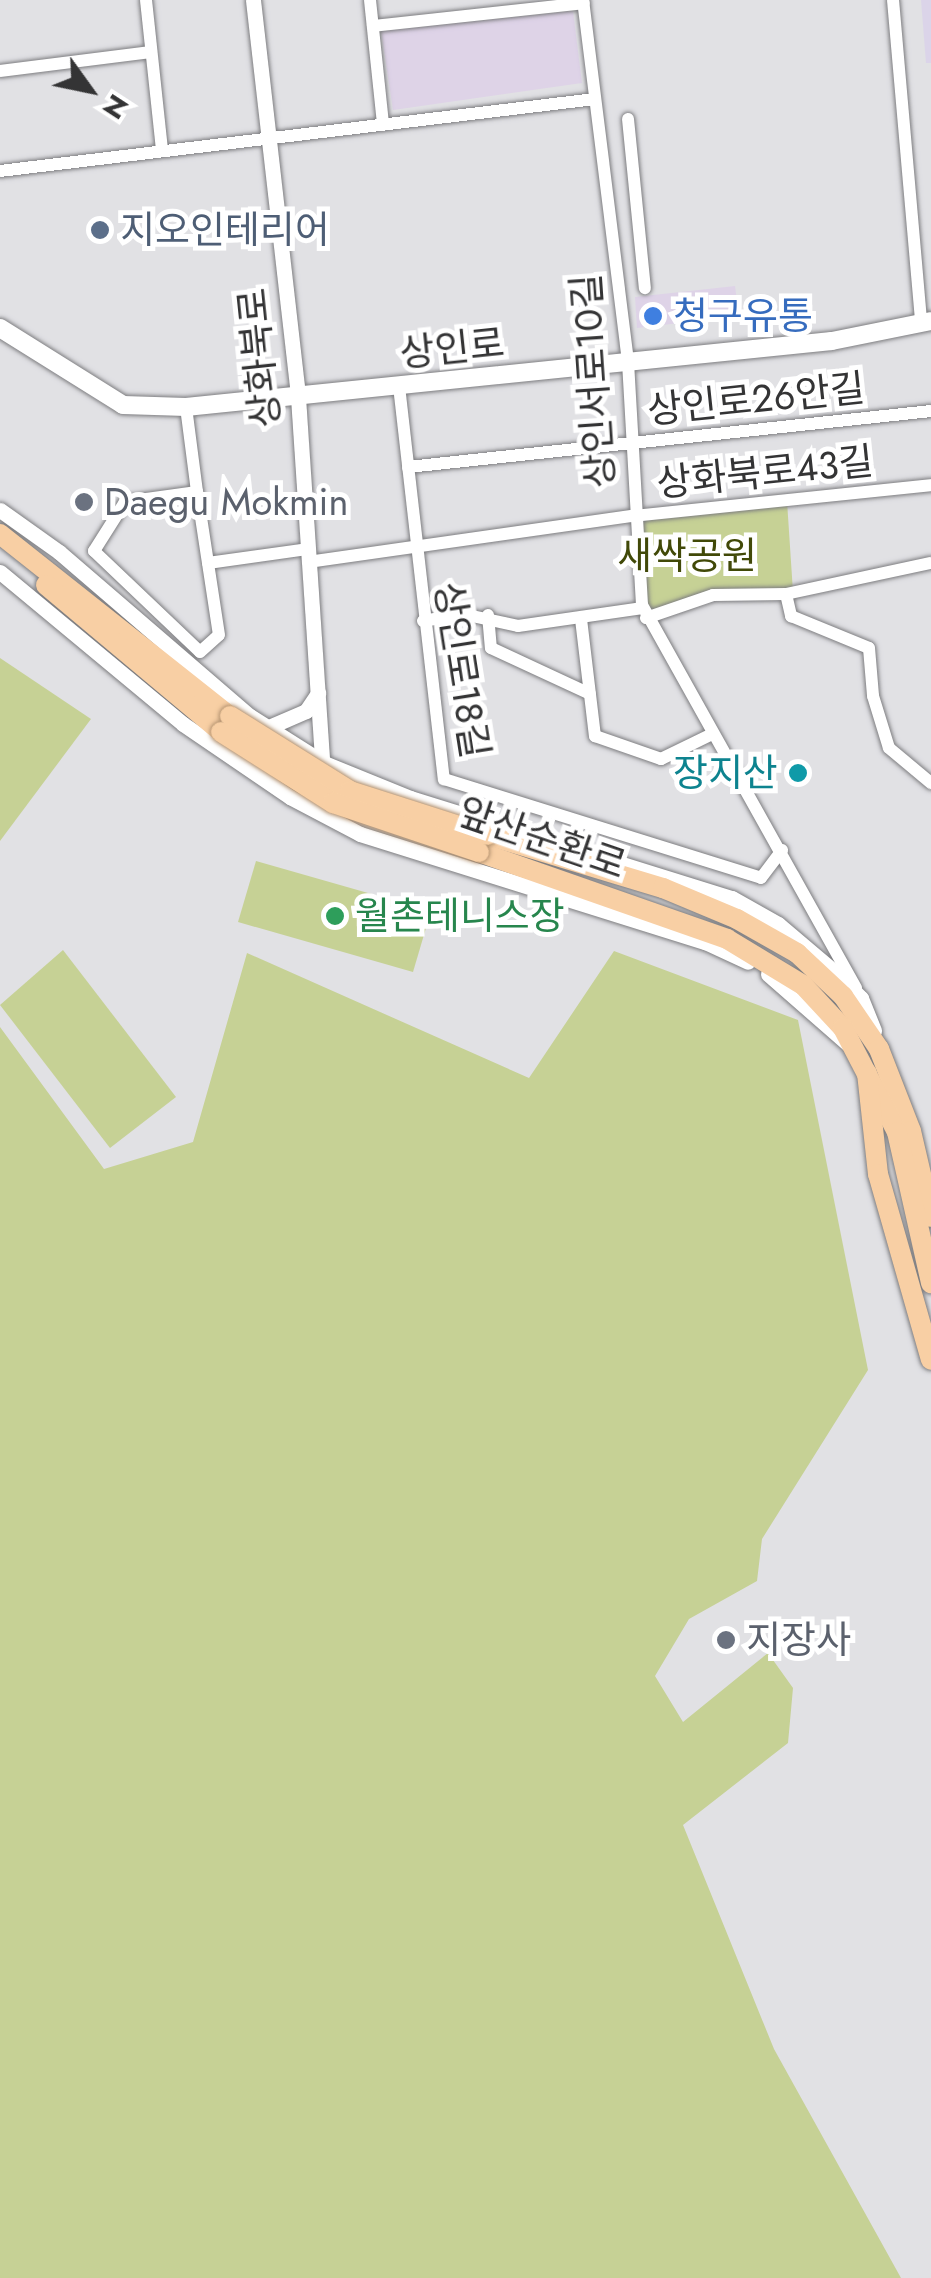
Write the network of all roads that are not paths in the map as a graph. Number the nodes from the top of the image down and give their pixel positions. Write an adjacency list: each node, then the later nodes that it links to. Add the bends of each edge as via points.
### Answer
1 (146, 0): 7 (street)
2 (253, 0): 12 (street, 상화북로)
3 (370, 0): 6 (street)
4 (893, 0): 16 (street)
5 (583, 2): 6 (street, 상인서로10길); 9 (street, 상인서로10길)
6 (373, 26): 11 (street)
7 (151, 52): 8 (street); 13 (street)
8 (0, 70)
9 (596, 100): 11 (street); 18 (street, 상인서로10길)
10 (628, 119): 15 (street)
11 (383, 124): 12 (street)
12 (268, 137): 13 (street); 20 (street, 상화북로)
13 (162, 150): 14 (street)
14 (0, 170)
15 (645, 288)
16 (926, 321): 18 (main road, 상인로, via 832,341)
17 (0, 328): 21 (main road, 상인로, via 123,406)
18 (628, 362): 19 (main road, 상인로); 23 (street, 상인서로10길)
19 (398, 386): 20 (main road, 상인로); 24 (street, 상인로18길)
20 (298, 397): 21 (main road, 상인로); 32 (street, 상화북로)
21 (186, 407): 26 (street)
22 (931, 410): 23 (street, 상인로26안길)
23 (632, 442): 24 (street, 상인로26안길); 28 (street, 상인서로10길)
24 (408, 467): 30 (street, 상인로18길)
25 (931, 485): 28 (street, 상화북로43길)
26 (197, 492): 33 (street); 33 (street, via 125,502 94,551 200,652 219,635)
27 (0, 510): 43 (street)
28 (634, 516): 30 (street, 상화북로43길); 37 (street, 상인서로10길)
29 (0, 534): 44 (highway, 앞산순환로)
30 (413, 548): 32 (street, 상화북로43길); 40 (street, 상인로18길)
31 (0, 550): 44 (highway, 앞산순환로)
32 (308, 556): 33 (street, 상화북로43길); 41 (street, 상화북로)
33 (208, 563)
34 (931, 563): 36 (street)
35 (0, 572): 44 (street)
36 (786, 594): 37 (street, via 713,595); 47 (street, via 791,616 869,648 873,696 889,748)
37 (644, 613): 39 (street); 45 (street, 상인서로10길)
38 (488, 616): 39 (street, via 518,626); 40 (street); 42 (street, via 490,648)
39 (581, 619): 42 (street)
40 (423, 622): 49 (street, 상인로18길, via 444,779 761,878)
41 (318, 693): 43 (street, via 306,711); 46 (street, 상화북로)
42 (590, 694): 45 (street, via 595,736 641,754 661,758)
43 (263, 723): 44 (street, via 248,743); 46 (street)
44 (225, 733): 48 (street); 51 (highway, 앞산순환로, bridge, via 334,803 483,844 727,939 803,986)
45 (710, 735): 49 (street, 상인서로10길)
46 (324, 763): 48 (street, 상화북로); 50 (street, via 382,788 732,898 800,942)
47 (931, 783)
48 (323, 813): 51 (street, via 397,850 736,955 804,1001)
49 (782, 850): 50 (street, 상인서로10길)
50 (861, 998): 51 (street)
51 (874, 1062): 52 (highway, via 912,1106); 53 (highway, 앞산순환로); 54 (highway, 앞산순환로); 55 (highway, via 878,1174)
52 (931, 1188)
53 (931, 1216)
54 (931, 1283)
55 (931, 1360)

